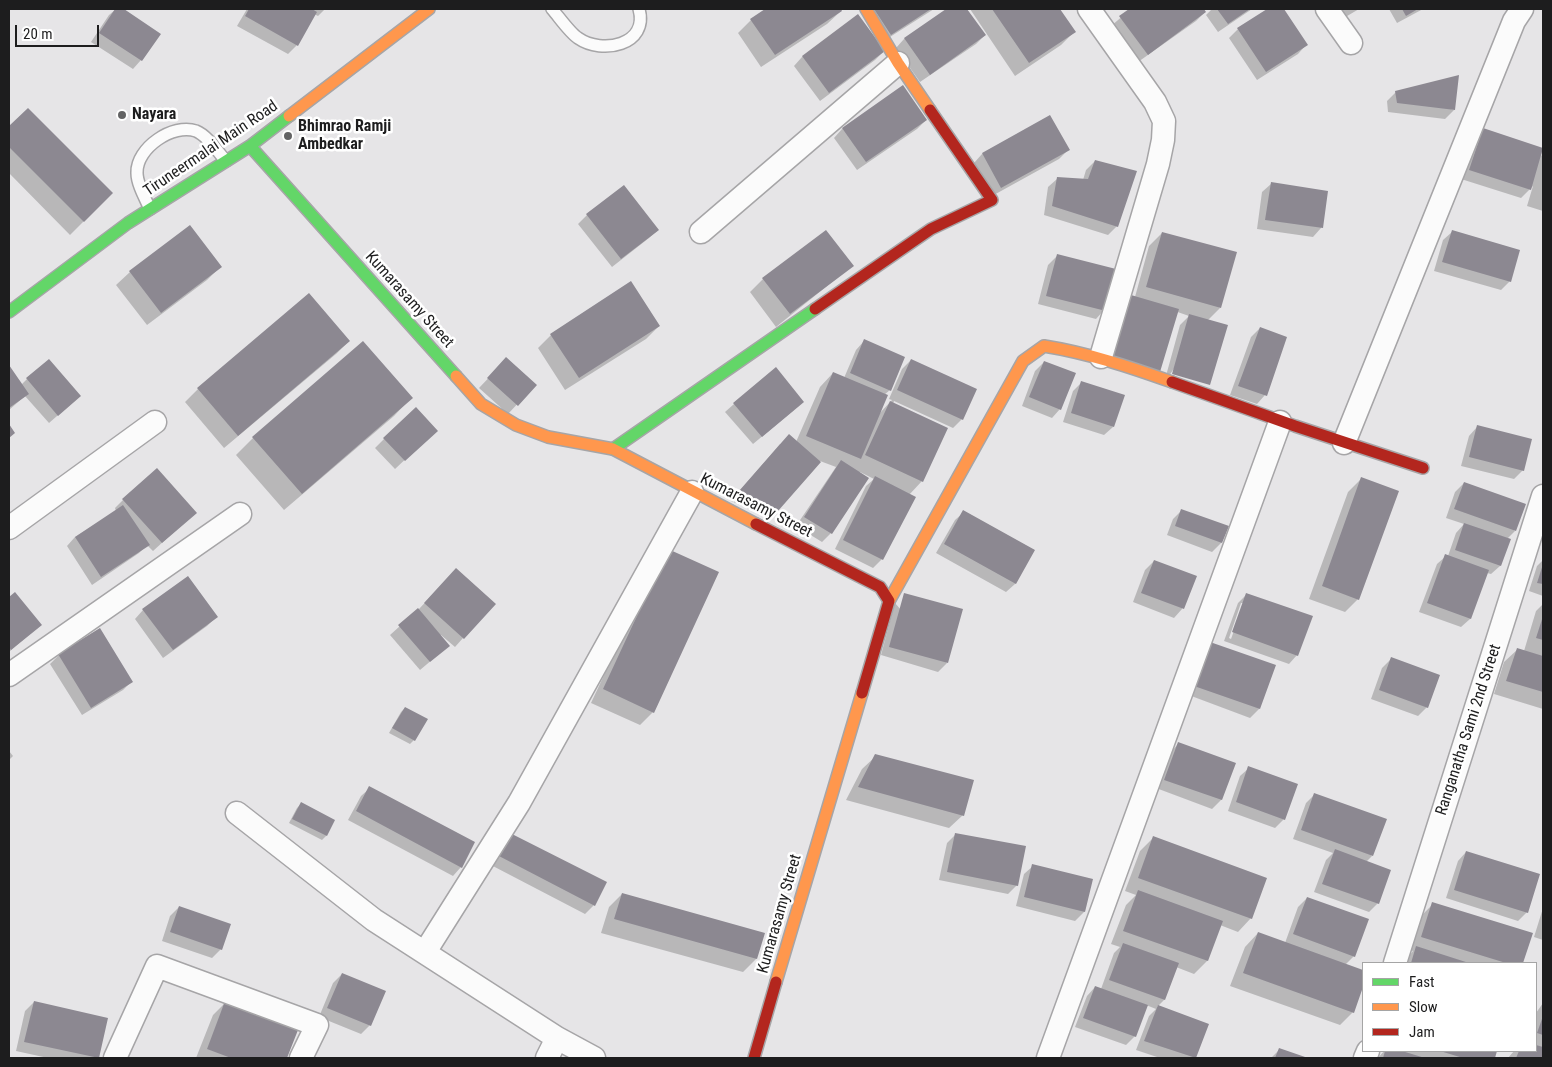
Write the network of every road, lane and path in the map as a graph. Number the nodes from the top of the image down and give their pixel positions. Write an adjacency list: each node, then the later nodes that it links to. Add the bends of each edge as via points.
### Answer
1 (429, 9): 10 (street, Tiruneermalai Main Road)
2 (552, 9): 3 (lane, via 578,38 599,46 617,46 635,36 642,18)
3 (639, 9)
4 (866, 9): 9 (street)
5 (1089, 9): 15 (street, via 1155,102 1164,120 1158,164)
6 (1327, 9): 8 (street)
7 (1522, 9): 18 (street, via 1514,21)
8 (1351, 43)
9 (898, 63): 13 (street); 19 (street, via 992,200 932,229)
10 (250, 146): 11 (street, Tiruneermalai Main Road); 19 (street, Kumarasamy Street, via 481,404 516,425 548,437)
11 (226, 162): 12 (street, Tiruneermalai Main Road); 12 (lane, via 204,135 194,130 166,133 145,151 138,162 137,174)
12 (150, 209): 14 (street, Tiruneermalai Main Road)
13 (701, 232)
14 (9, 312)
15 (1101, 357): 17 (street); 25 (street, via 1044,346 1023,361)
16 (155, 422): 24 (street)
17 (1280, 422): 18 (street); 35 (street)
18 (1344, 443): 20 (street)
19 (613, 449): 21 (street, Kumarasamy Street)
20 (1423, 468)
21 (692, 492): 25 (street, Kumarasamy Street, via 880,587); 28 (street, via 519,803)
22 (1543, 496): 29 (street, Ranganatha Sami 2nd Street)
23 (240, 514): 26 (street)
24 (9, 528)
25 (889, 601): 34 (street, Kumarasamy Street)
26 (9, 674)
27 (237, 813): 28 (street, via 374,920)
28 (425, 952): 30 (street)
29 (1395, 962)
30 (552, 1048): 33 (street)
31 (115, 1058): 32 (street, via 157,966 318,1025)
32 (301, 1058)
33 (594, 1058)
34 (754, 1058)
35 (1048, 1058)

